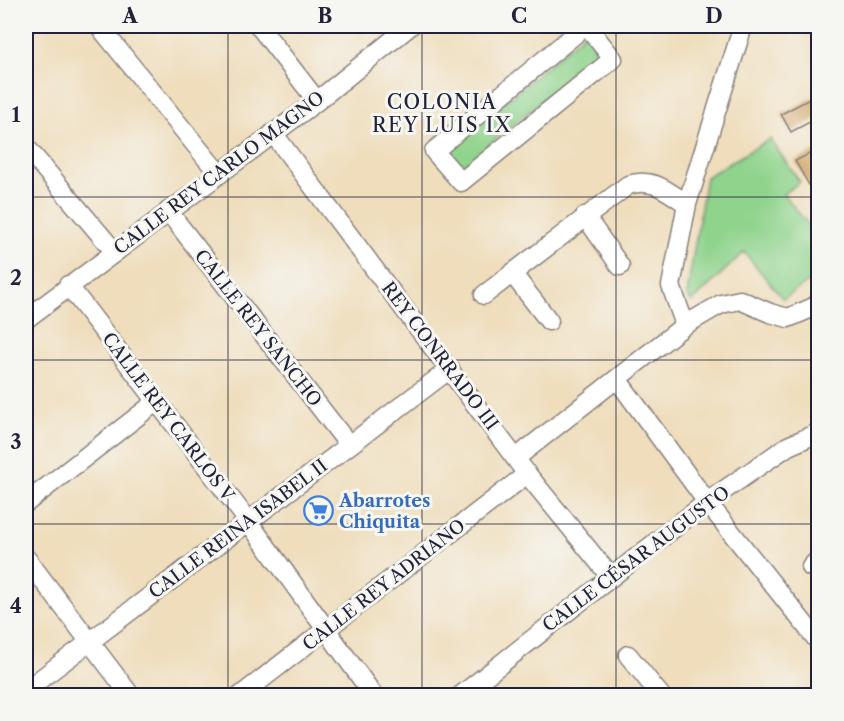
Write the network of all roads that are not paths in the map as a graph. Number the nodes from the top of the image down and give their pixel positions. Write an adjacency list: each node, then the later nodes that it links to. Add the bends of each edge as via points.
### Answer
1 (99, 26): 9 (street)
2 (259, 26): 6 (street)
3 (410, 26): 6 (street, CALLE REY CARLO MAGNO)
4 (586, 26): 4 (street, via 434,151 461,182 613,59)
5 (743, 26): 10 (street)
6 (317, 101): 7 (street, CALLE REY CARLO MAGNO)
7 (273, 133): 9 (street, CALLE REY CARLO MAGNO); 22 (street, REY CONRRADO III)
8 (26, 147): 13 (street)
9 (219, 174): 11 (street, CALLE REY CARLO MAGNO)
10 (687, 204): 12 (street, via 656,183 640,181 628,185); 21 (street, via 671,286)
11 (168, 211): 13 (street, CALLE REY CARLO MAGNO); 26 (street, CALLE REY SANCHO)
12 (585, 216): 14 (street); 15 (street)
13 (114, 251): 16 (street, CALLE REY CARLO MAGNO)
14 (620, 266)
15 (512, 273): 17 (street); 20 (street)
16 (68, 285): 19 (street, CALLE REY CARLO MAGNO); 24 (street, CALLE REY CARLOS V)
17 (484, 295)
18 (819, 303): 21 (street, via 788,318 740,300 721,304)
19 (26, 319)
20 (549, 321)
21 (685, 325): 23 (street)
22 (450, 369): 26 (street, CALLE REINA ISABEL II); 27 (street, REY CONRRADO III)
23 (617, 379): 27 (street); 29 (street)
24 (156, 402): 30 (street); 31 (street, CALLE REY CARLOS V)
25 (819, 433): 29 (street, CALLE CÉSAR AUGUSTO, via 788,446)
26 (349, 445): 31 (street, CALLE REINA ISABEL II)
27 (516, 458): 28 (street, REY CONRRADO III)
28 (527, 474): 33 (street, REY CONRRADO III); 34 (street, CALLE REY ADRIANO)
29 (707, 502): 33 (street, CALLE CÉSAR AUGUSTO); 36 (street)
30 (26, 503)
31 (248, 521): 34 (street, CALLE REY CARLOS V); 35 (street, CALLE REINA ISABEL II)
32 (26, 558): 35 (street)
33 (610, 576): 43 (street, CALLE CÉSAR AUGUSTO)
34 (327, 631): 41 (street, CALLE REY ADRIANO); 42 (street, CALLE REY CARLOS V)
35 (90, 641): 38 (street, CALLE REINA ISABEL II); 40 (street)
36 (819, 641)
37 (628, 655): 39 (street)
38 (26, 690)
39 (659, 695)
40 (131, 696)
41 (240, 696)
42 (374, 696)
43 (460, 696)

